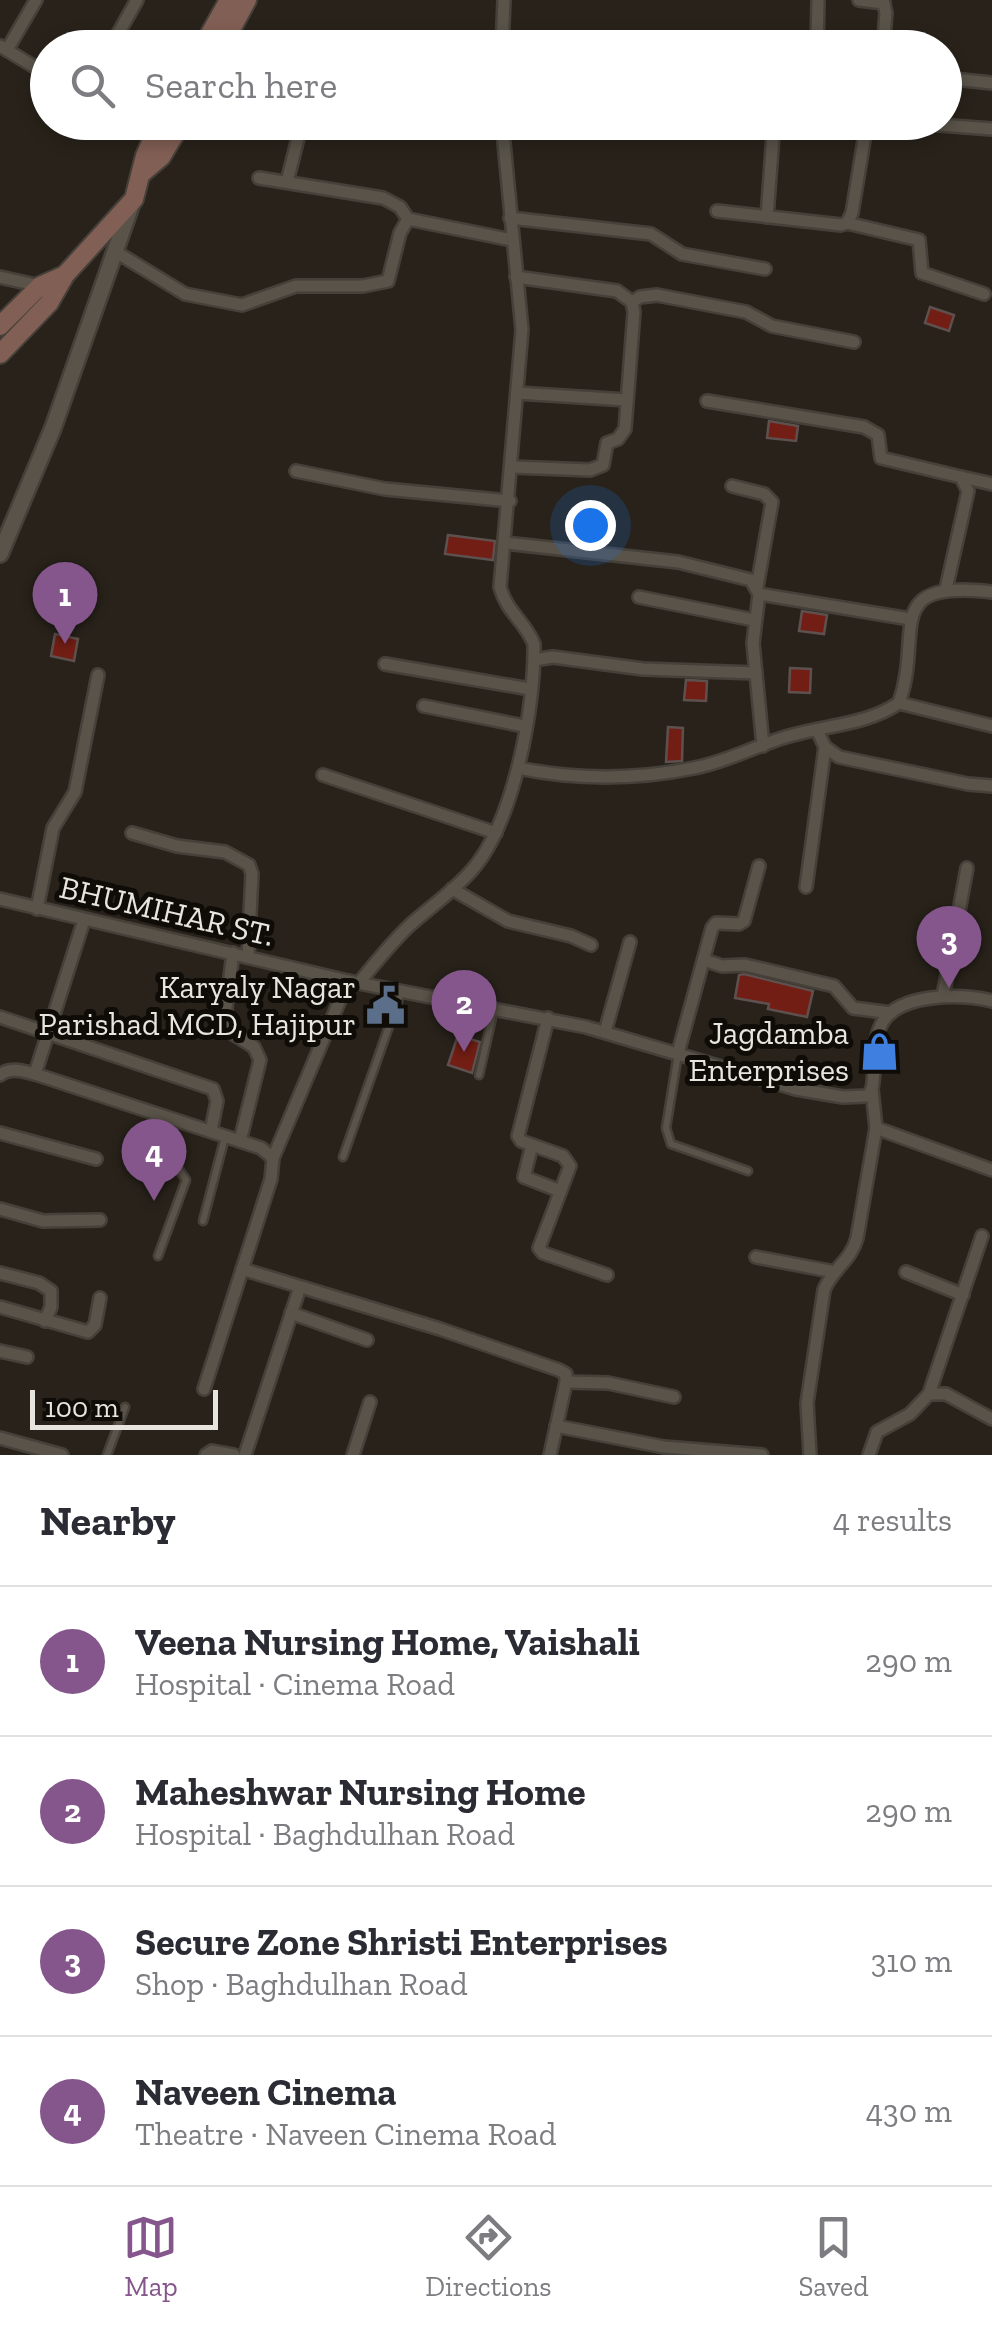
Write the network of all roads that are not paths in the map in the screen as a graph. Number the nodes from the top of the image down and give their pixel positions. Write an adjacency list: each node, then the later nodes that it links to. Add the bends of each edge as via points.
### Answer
1 (36, 0): 15 (street)
2 (137, 0): 9 (street)
3 (229, 0): 10 (main road)
4 (247, 0): 11 (main road)
5 (504, 0): 12 (street)
6 (818, 0): 13 (street)
7 (859, 0): 8 (street)
8 (883, 1): 14 (street)
9 (120, 30)
10 (212, 30)
11 (231, 30)
12 (503, 30)
13 (817, 30)
14 (883, 30)
15 (4, 48): 16 (street)
16 (30, 64)
17 (962, 80): 18 (street)
18 (992, 83)
19 (962, 127): 20 (street)
20 (992, 129)
21 (153, 140): 27 (main road)
22 (171, 140): 27 (main road)
23 (298, 140): 29 (street)
24 (504, 140): 33 (street)
25 (773, 140): 32 (street)
26 (864, 140): 35 (street)
27 (141, 174): 30 (main road)
28 (259, 178): 29 (street)
29 (287, 182): 34 (street, via 383,198)
30 (134, 199): 37 (street); 39 (main road)
31 (717, 211): 32 (street)
32 (767, 217): 35 (street)
33 (510, 218): 36 (street); 38 (street, via 651,234 682,254)
34 (408, 220): 36 (street); 37 (street, via 388,281 296,286 242,305 185,294)
35 (847, 223): 43 (street, via 920,240 922,273)
36 (512, 240): 41 (street)
37 (116, 252): 58 (street)
38 (764, 269)
39 (65, 275): 42 (main road); 47 (main road)
40 (0, 277): 42 (street)
41 (516, 278): 44 (street, via 616,291); 48 (street, via 522,330)
42 (40, 286): 45 (main road)
43 (984, 294)
44 (632, 302): 46 (street, via 657,295); 49 (street)
45 (0, 326)
46 (854, 342)
47 (0, 354)
48 (517, 393): 49 (street); 51 (street)
49 (627, 400): 51 (street, via 622,435 607,443 598,468)
50 (707, 401): 53 (street, via 864,426 878,435 882,458)
51 (512, 467): 56 (street)
52 (296, 471): 56 (street, via 385,489)
53 (961, 477): 54 (street); 59 (street, via 968,491)
54 (992, 484)
55 (732, 486): 60 (street, via 772,502)
56 (510, 501): 57 (street)
57 (504, 543): 60 (street, via 678,562 740,576); 65 (street, via 504,605 528,630)
58 (0, 554)
59 (946, 589): 61 (street); 63 (street, via 924,598)
60 (758, 590): 63 (street); 64 (street)
61 (992, 592)
62 (639, 597): 64 (street)
63 (910, 619): 70 (street)
64 (754, 620): 67 (street)
65 (534, 660): 67 (street, via 553,656); 69 (street)
66 (385, 664): 69 (street)
67 (756, 673): 75 (street)
68 (98, 675): 87 (street, via 75,792 53,828)
69 (530, 689): 72 (street)
70 (899, 703): 73 (street); 74 (street, via 864,720)
71 (424, 706): 72 (street)
72 (524, 726): 77 (street)
73 (992, 726)
74 (816, 730): 75 (street); 76 (street)
75 (763, 746): 77 (street, via 695,768 648,774 560,776)
76 (825, 747): 79 (street, via 864,764); 84 (street)
77 (518, 768): 80 (street)
78 (322, 774): 80 (street)
79 (992, 786)
80 (496, 833): 85 (street)
81 (132, 834): 92 (street, via 225,852 249,865)
82 (759, 866): 93 (street, via 744,921 716,923)
83 (966, 868): 96 (street)
84 (806, 887)
85 (452, 889): 90 (street, via 508,921); 94 (street)
86 (0, 899): 87 (street, BHUMIHAR ST.)
87 (36, 909): 88 (street, BHUMIHAR ST.)
88 (84, 920): 91 (street, BHUMIHAR ST.); 103 (street)
89 (630, 942): 102 (street)
90 (591, 945)
91 (233, 953): 92 (street, BHUMIHAR ST.); 114 (street, via 227,1030 254,1047 260,1060)
92 (248, 957): 94 (street, BHUMIHAR ST.)
93 (704, 960): 99 (street, via 834,986 853,1008); 104 (street)
94 (353, 982): 95 (street, BHUMIHAR ST.); 116 (street)
95 (401, 990): 98 (street, BHUMIHAR ST.); 117 (lane)
96 (942, 996): 97 (street); 99 (street)
97 (992, 1001)
98 (494, 1008): 101 (street, BHUMIHAR ST.); 107 (lane)
99 (890, 1012): 108 (street, via 878,1031)
100 (0, 1017): 103 (street)
101 (548, 1018): 102 (street, BHUMIHAR ST.); 115 (street, via 518,1129)
102 (605, 1032): 104 (street, BHUMIHAR ST.)
103 (47, 1034): 105 (street); 111 (street, via 213,1090)
104 (678, 1053): 108 (street, BHUMIHAR ST., via 844,1098 868,1096); 120 (lane, via 666,1128 671,1144)
105 (35, 1074): 106 (street); 109 (street)
106 (0, 1075)
107 (480, 1075)
108 (872, 1089): 110 (street)
109 (154, 1112): 111 (street); 126 (lane, via 145,1154 178,1168 186,1180)
110 (876, 1128): 119 (street); 129 (street, via 854,1251)
111 (211, 1131): 113 (street)
112 (0, 1133): 118 (street)
113 (225, 1136): 114 (street); 124 (lane)
114 (240, 1141): 116 (street)
115 (532, 1145): 121 (street, via 568,1160); 121 (street, via 524,1178)
116 (270, 1154): 128 (street, via 271,1179)
117 (343, 1157)
118 (96, 1160)
119 (992, 1170)
120 (748, 1172)
121 (560, 1191): 132 (street, via 542,1254)
122 (0, 1209): 123 (street, via 42,1221)
123 (100, 1220)
124 (203, 1221)
125 (982, 1236): 134 (street)
126 (158, 1256)
127 (756, 1256): 129 (street)
128 (242, 1269): 133 (street); 143 (street)
129 (835, 1272): 159 (street, via 824,1290 807,1403)
130 (906, 1272): 134 (street)
131 (0, 1273): 138 (street, via 51,1291)
132 (607, 1275)
133 (300, 1286): 137 (street); 142 (street, via 551,1366 566,1374)
134 (963, 1296): 144 (street)
135 (100, 1298): 138 (street, via 88,1332)
136 (0, 1307): 138 (street)
137 (291, 1314): 139 (street); 155 (street)
138 (45, 1321)
139 (367, 1340)
140 (0, 1351): 141 (street)
141 (27, 1357)
142 (566, 1382): 145 (street, via 608,1383); 149 (street)
143 (204, 1390)
144 (930, 1394): 148 (street, via 946,1394); 160 (street, via 877,1432)
145 (674, 1398)
146 (370, 1402): 156 (street)
147 (125, 1407): 152 (lane)
148 (992, 1419)
149 (556, 1426): 157 (street); 158 (street, via 664,1448)
150 (0, 1438): 151 (street)
151 (62, 1455)
152 (107, 1455)
153 (206, 1455): 154 (street)
154 (234, 1455)
155 (244, 1455)
156 (353, 1455)
157 (550, 1455)
158 (762, 1455)
159 (810, 1455)
160 (869, 1455)

